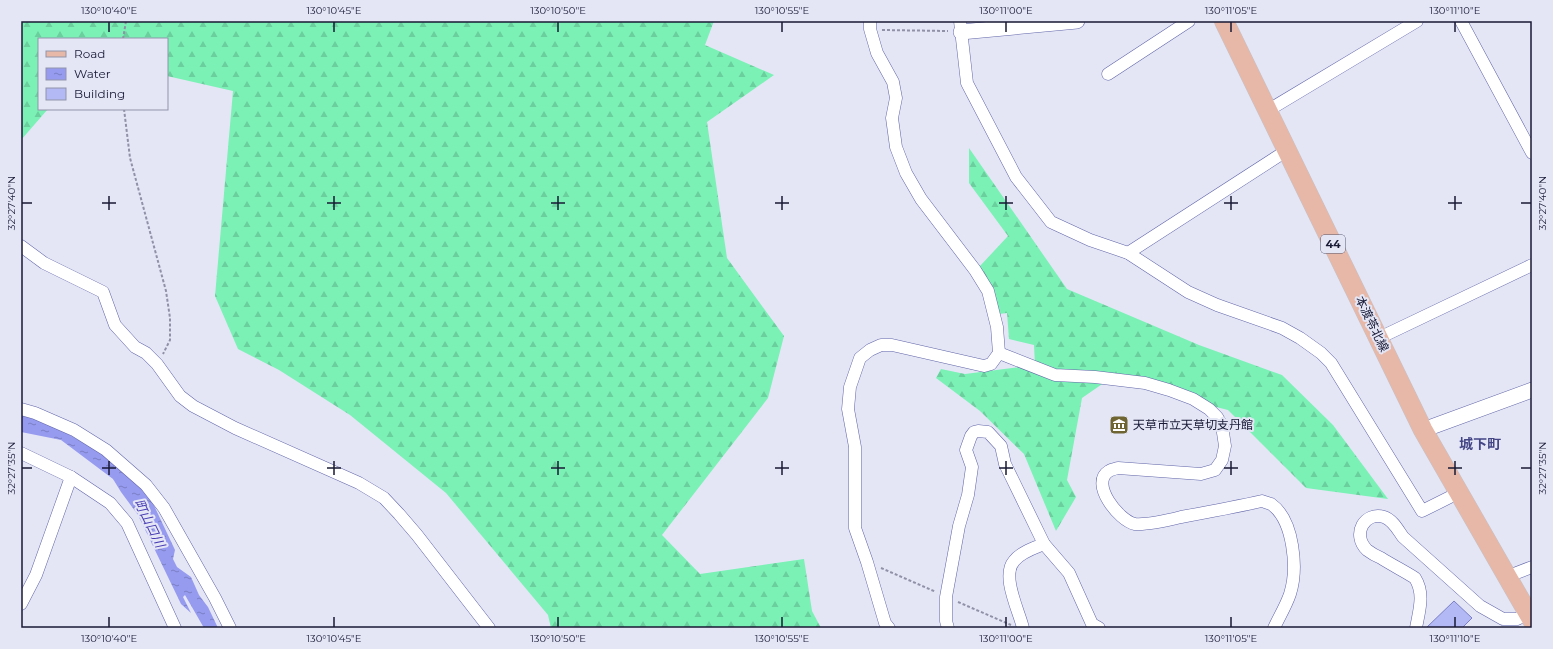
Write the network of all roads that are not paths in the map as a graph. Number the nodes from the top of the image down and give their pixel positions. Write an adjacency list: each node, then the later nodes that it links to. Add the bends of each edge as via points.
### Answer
1 (1077, 21): 7 (street)
2 (1189, 21): 8 (street)
3 (1224, 21): 9 (main road, 本渡苓北線 / 44)
4 (1417, 21): 9 (street)
5 (1461, 21): 11 (street)
6 (870, 25): 16 (street, via 877,53 893,82 896,98 892,118 896,147 906,173 921,199 988,291)
7 (957, 25): 13 (street, via 967,83 1016,177 1050,222)
8 (1108, 74)
9 (1267, 111): 10 (main road, 本渡苓北線 / 44)
10 (1286, 151): 13 (street); 15 (main road, 本渡苓北線 / 44)
11 (1532, 152)
12 (21, 246): 31 (street, via 44,263 103,292 115,325 135,347 157,364 180,396 193,406 235,428 359,483 384,498 417,535)
13 (1128, 253): 22 (street, via 1188,292 1282,328 1321,353 1332,363 1422,511)
14 (1532, 265): 15 (street)
15 (1379, 338): 19 (main road, 本渡苓北線 / 44)
16 (1000, 353): 32 (street, via 991,364 984,366 892,345 881,345 860,358 850,387 848,409 855,447 855,528 885,623); 35 (street, via 1055,375 1145,383 1193,399 1209,409 1222,426 1224,435 1222,460 1215,470 1200,474 1118,468 1108,471 1103,479 1103,488 1109,503 1121,517 1135,524 1164,521 1262,501 1270,504 1282,516 1289,529 1294,564 1290,594)
17 (1532, 390): 19 (street)
18 (21, 409): 30 (street, via 74,430 106,450 146,485 164,508)
19 (1423, 430): 22 (main road, 本渡苓北線 / 44)
20 (21, 453): 21 (street)
21 (71, 477): 26 (street, via 36,575); 29 (street, via 110,503 127,523)
22 (1458, 493): 25 (main road, 本渡苓北線 / 44)
23 (1044, 544): 28 (street, via 1069,573); 33 (street, via 1005,464 999,441 988,432 974,432 966,450 972,467 960,526 946,621); 34 (street, via 1021,554 1013,562 1010,570 1014,603)
24 (1532, 567): 25 (street)
25 (1506, 577): 27 (main road, 本渡苓北線 / 44)
26 (21, 604)
27 (1530, 617): 36 (street, via 1503,619 1480,606 1403,537 1394,525 1384,517 1375,517 1364,522 1360,530 1360,540 1368,550 1415,578 1422,595)
28 (1094, 627)
29 (175, 628)
30 (230, 628)
31 (489, 628)
32 (889, 628)
33 (948, 628)
34 (1023, 628)
35 (1274, 628)
36 (1416, 628)

